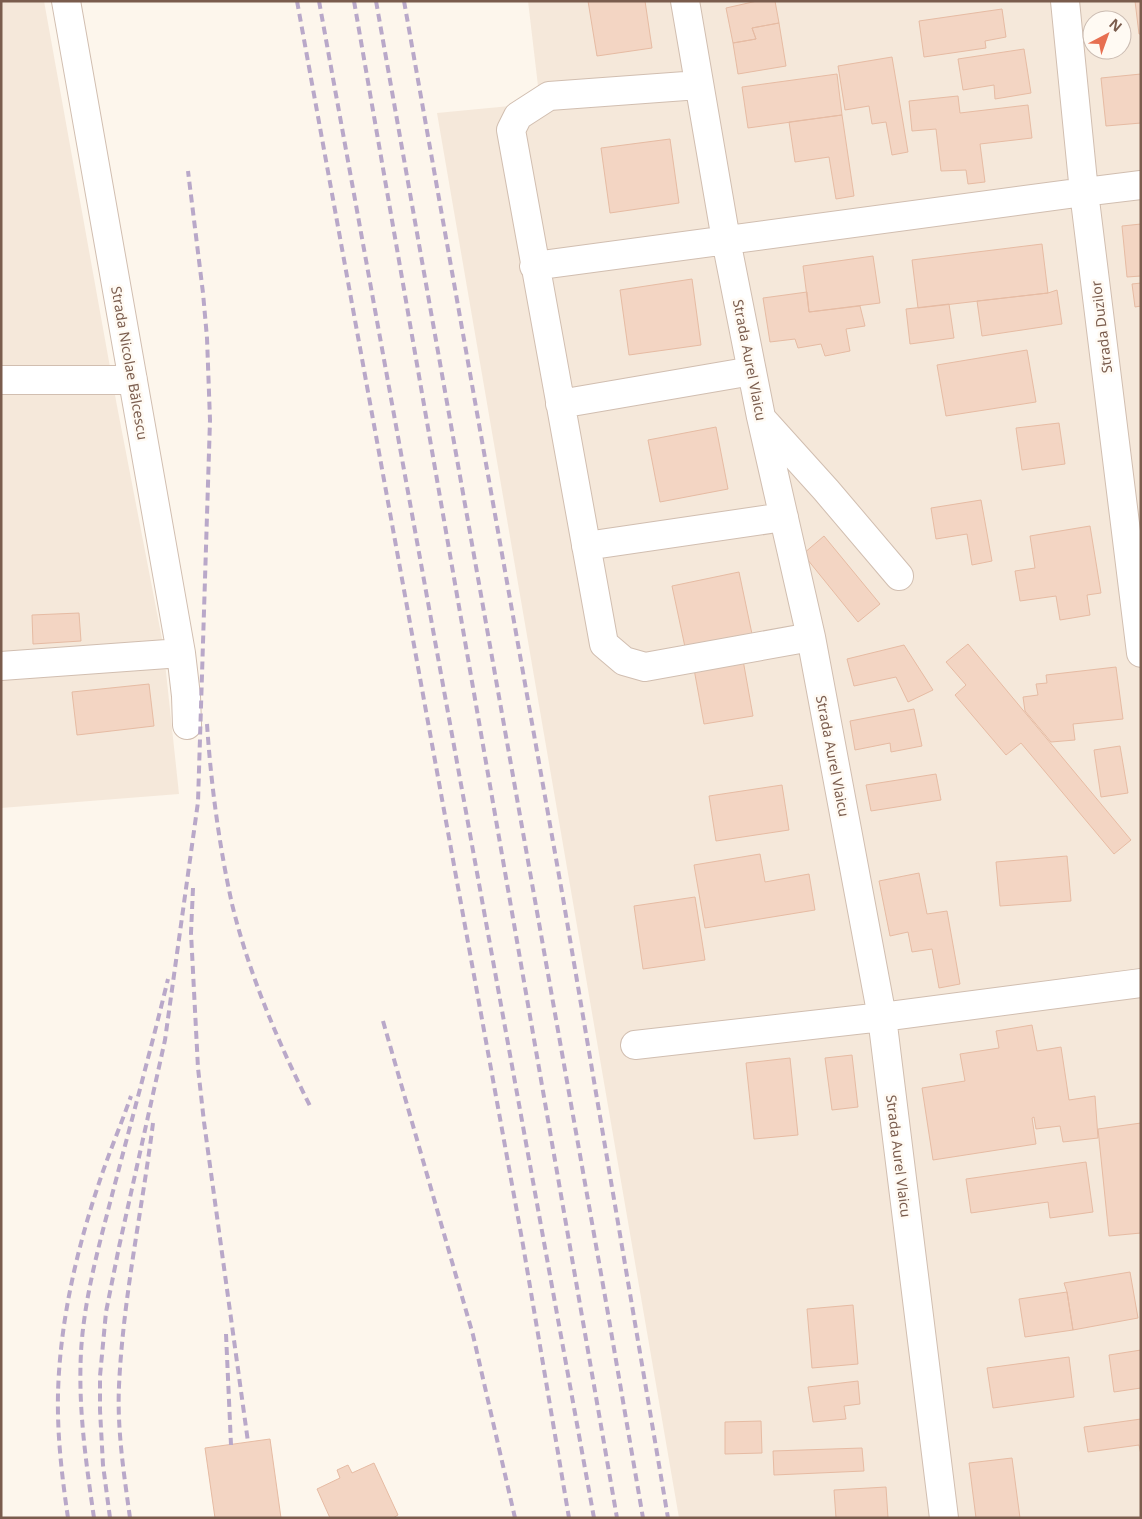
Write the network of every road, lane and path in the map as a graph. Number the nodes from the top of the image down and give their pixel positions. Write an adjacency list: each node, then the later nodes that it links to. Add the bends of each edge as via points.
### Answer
1 (66, 1): 11 (street, Strada Nicolae Bălcescu)
2 (685, 1): 4 (street, Strada Aurel Vlaicu)
3 (1065, 1): 6 (street, Strada Duzilor)
4 (700, 85): 7 (street, Strada Aurel Vlaicu); 8 (street, via 549,96 518,116 511,130)
5 (1141, 185): 6 (street)
6 (1084, 192): 7 (street); 19 (street, Strada Duzilor)
7 (726, 240): 8 (street); 9 (street, Strada Aurel Vlaicu)
8 (534, 266): 12 (street)
9 (752, 371): 12 (street); 13 (street, Strada Aurel Vlaicu)
10 (1, 380): 11 (street)
11 (134, 380): 18 (street, Strada Nicolae Bălcescu)
12 (560, 404): 15 (street)
13 (761, 417): 14 (street, Strada Aurel Vlaicu); 16 (street)
14 (784, 516): 15 (street); 17 (street, Strada Aurel Vlaicu)
15 (586, 546): 17 (street, via 604,644 624,661 645,666)
16 (899, 576)
17 (811, 637): 23 (street, Strada Aurel Vlaicu)
18 (182, 653): 20 (street); 21 (street, Strada Nicolae Bălcescu)
19 (1141, 653)
20 (1, 666)
21 (187, 725)
22 (1141, 984): 23 (street)
23 (882, 1017): 24 (street); 25 (street, Strada Aurel Vlaicu)
24 (636, 1045)
25 (944, 1518)

